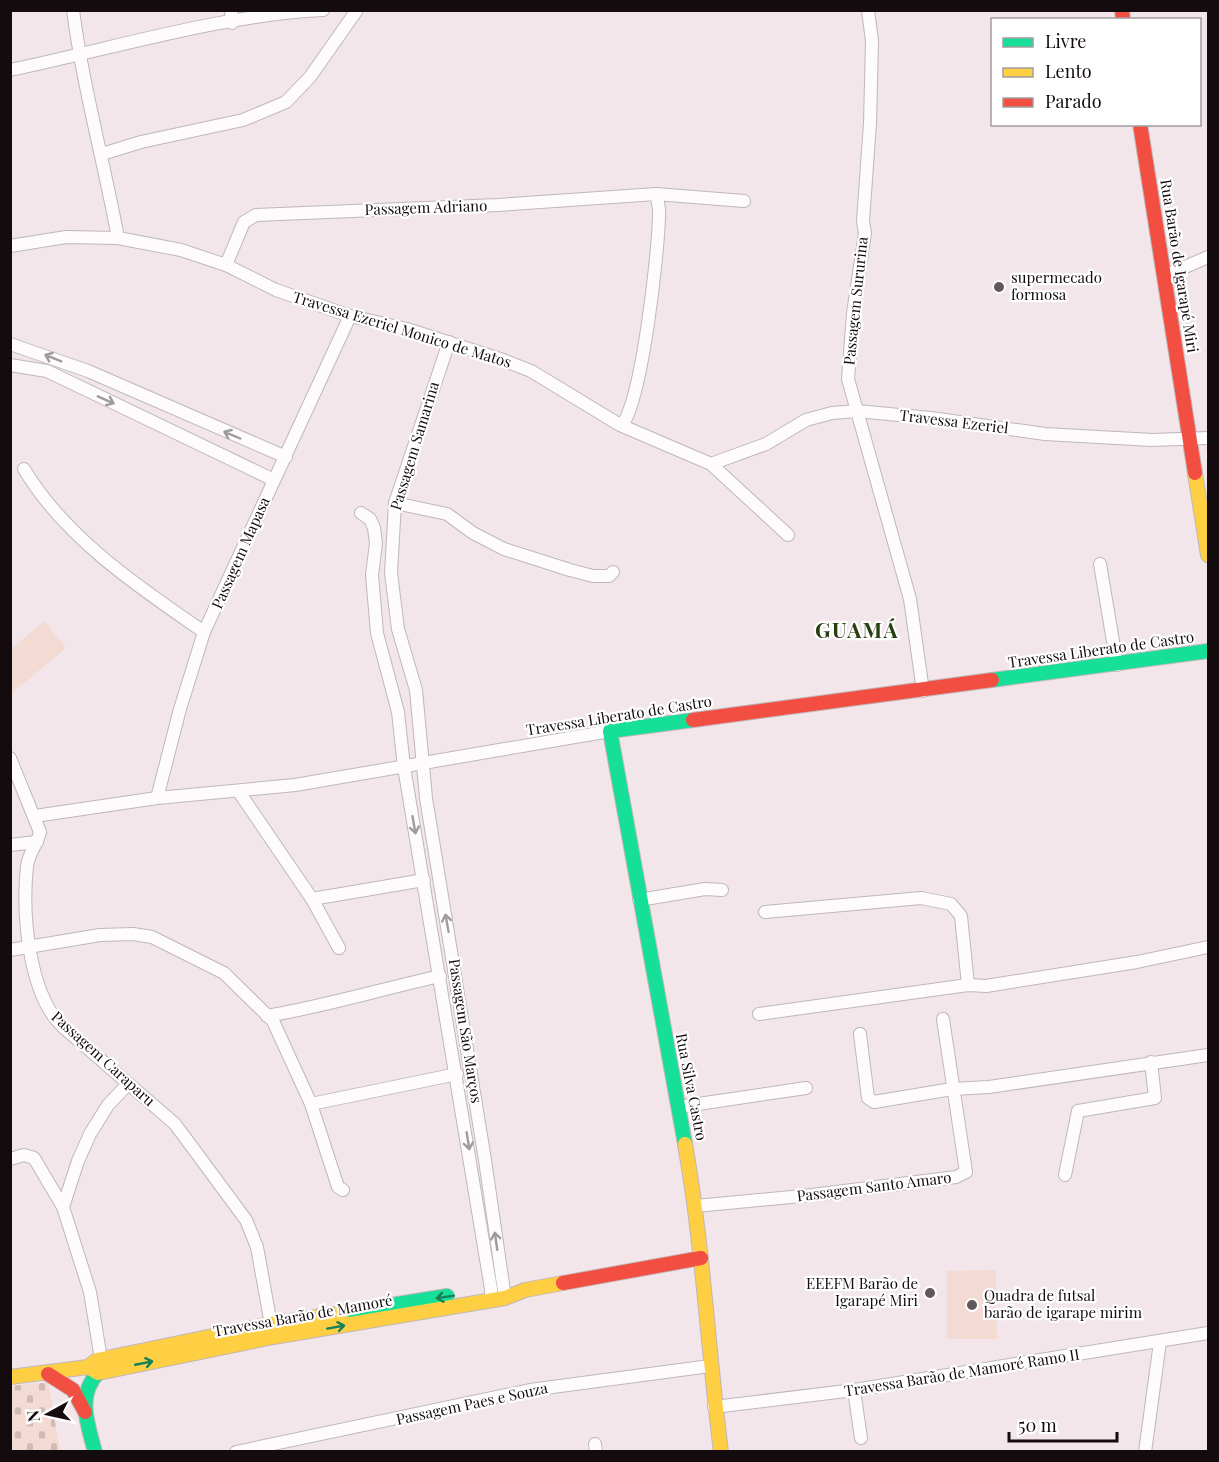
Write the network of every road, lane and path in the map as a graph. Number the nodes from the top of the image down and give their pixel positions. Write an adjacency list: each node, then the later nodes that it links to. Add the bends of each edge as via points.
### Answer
1 (73, 10): 6 (street)
2 (323, 10): 5 (street)
3 (357, 10): 9 (street, via 310,77 286,102 243,120)
4 (868, 10): 20 (street, Passagem Sururina, via 872,41 865,233 848,379)
5 (231, 17): 6 (street)
6 (79, 56): 7 (street); 9 (street)
7 (10, 70)
8 (1140, 126): 16 (street, Rua Barão de Igarapé Miri)
9 (102, 154): 12 (street)
10 (656, 194): 11 (street, Passagem Adriano); 15 (street, Passagem Adriano, via 256,215 244,222); 21 (street, via 660,218 644,338 637,385)
11 (744, 201)
12 (118, 238): 13 (street, Travessa Ezeriel Monico de Matos, via 66,237); 15 (street, Travessa Ezeriel Monico de Matos, via 181,250)
13 (10, 246)
14 (1209, 257): 16 (street)
15 (226, 265): 17 (street, Travessa Ezeriel Monico de Matos, via 276,291)
16 (1164, 276): 23 (street, Rua Barão de Igarapé Miri)
17 (350, 316): 18 (street, Travessa Ezeriel Monico de Matos); 26 (street, Passagem Mapasa)
18 (448, 342): 21 (street, Travessa Ezeriel Monico de Matos, via 531,371); 27 (street, Passagem Samarina)
19 (12, 355): 26 (street, one-way to 26); 26 (street, one-way to 19, via 88,371)
20 (857, 411): 23 (street, Travessa Ezeriel, via 1045,435); 24 (street, Travessa Ezeriel, via 806,420 766,444); 36 (street, Passagem Sururina, via 910,599)
21 (622, 425): 24 (street, Travessa Ezeriel Monico de Matos)
22 (1209, 438): 23 (street, Travessa Ezeriel)
23 (1189, 441): 30 (street, Rua Barão de Igarapé Miri)
24 (711, 464): 29 (street, Travessa Ezeriel Monico de Matos)
25 (24, 469): 33 (street, via 89,544 150,595)
26 (280, 469): 33 (street, Passagem Mapasa)
27 (395, 503): 32 (street, via 447,514 504,549 593,576 609,576); 39 (street, Passagem Samarina, via 391,573 398,629 416,690)
28 (360, 513): 40 (street, Passagem Samarina, via 370,519 374,528 376,633 398,712)
29 (788, 535)
30 (1209, 555)
31 (1100, 564): 35 (street)
32 (613, 572)
33 (204, 632): 42 (street, Passagem Mapasa)
34 (1209, 651): 35 (street, Travessa Liberato de Castro)
35 (1117, 664): 36 (street, Travessa Liberato de Castro)
36 (923, 691): 37 (street, Travessa Liberato de Castro)
37 (610, 731): 39 (street, Travessa Liberato de Castro); 49 (street, Rua Silva Castro)
38 (10, 758): 43 (street, Passagem Caraparu)
39 (423, 764): 40 (street, Travessa Liberato de Castro); 75 (street, Passagem São Marços, one-way to 39, via 485,1160)
40 (404, 767): 41 (street, Travessa Liberato de Castro); 46 (street, Passagem São Marços, one-way to 46)
41 (239, 792): 42 (street, Travessa Liberato de Castro); 48 (street)
42 (157, 798): 43 (street, Travessa Liberato de Castro)
43 (35, 816): 44 (street, Passagem Caraparu, via 40,832)
44 (37, 842): 45 (street); 52 (street, Passagem Caraparu, via 30,850 27,867)
45 (10, 845)
46 (424, 880): 48 (street); 55 (street, Passagem São Marços)
47 (722, 890): 49 (street)
48 (312, 899): 53 (street)
49 (639, 900): 68 (street, Rua Silva Castro)
50 (765, 912): 56 (street, via 921,898 951,904 961,916)
51 (1209, 947): 56 (street, via 986,986)
52 (30, 948): 54 (street); 58 (street, via 117,933 152,937 224,973); 64 (street, Passagem Caraparu, via 42,997 54,1019)
53 (339, 948)
54 (10, 950)
55 (440, 976): 58 (street, via 365,992 325,1006); 63 (street, Passagem São Marços)
56 (968, 985): 57 (street)
57 (759, 1014)
58 (267, 1016): 67 (street, via 273,1021)
59 (943, 1019): 66 (street, Passagem Santo Amaro)
60 (860, 1034): 66 (street, via 871,1101)
61 (1209, 1055): 62 (street)
62 (1151, 1062): 66 (street); 70 (street, via 1155,1098 1078,1111)
63 (457, 1074): 67 (street); 75 (street, Passagem São Marços, one-way to 75)
64 (128, 1084): 73 (street, via 90,1134); 76 (street, Passagem Caraparu, via 175,1124 246,1220 257,1247)
65 (806, 1088): 68 (street)
66 (952, 1089): 72 (street, Passagem Santo Amaro, via 966,1172 962,1175)
67 (311, 1104): 71 (street, via 338,1187)
68 (678, 1107): 72 (street, Rua Silva Castro)
69 (10, 1159): 73 (street, via 24,1155 34,1158)
70 (1065, 1175)
71 (343, 1190)
72 (696, 1206): 74 (street, Rua Silva Castro)
73 (63, 1207): 79 (street, via 90,1292)
74 (701, 1258): 75 (street, Travessa Barão de Mamoré); 80 (street, Rua Silva Castro)
75 (497, 1294): 76 (street, Travessa Barão de Mamoré)
76 (272, 1331): 79 (street, Travessa Barão de Mamoré)
77 (1209, 1333): 78 (street, Travessa Barão de Mamoré Ramo II)
78 (1160, 1342): 83 (street, Travessa Barão de Mamoré Ramo II); 91 (street)
79 (96, 1366): 81 (street, Travessa Barão de Mamoré); 85 (street, via 84,1398)
80 (710, 1366): 84 (street, Rua Silva Castro); 87 (street, Passagem Paes e Souza, via 530,1390)
81 (48, 1374): 82 (street, Travessa Barão de Mamoré); 85 (street, via 73,1390)
82 (10, 1377)
83 (854, 1390): 84 (street, Travessa Barão de Mamoré Ramo II); 86 (street)
84 (714, 1407): 90 (street, Rua Silva Castro)
85 (87, 1416): 88 (street)
86 (861, 1438)
87 (251, 1450): 89 (street, Passagem Paes e Souza)
88 (95, 1452)
89 (236, 1452)
90 (721, 1452)
91 (1145, 1452)

